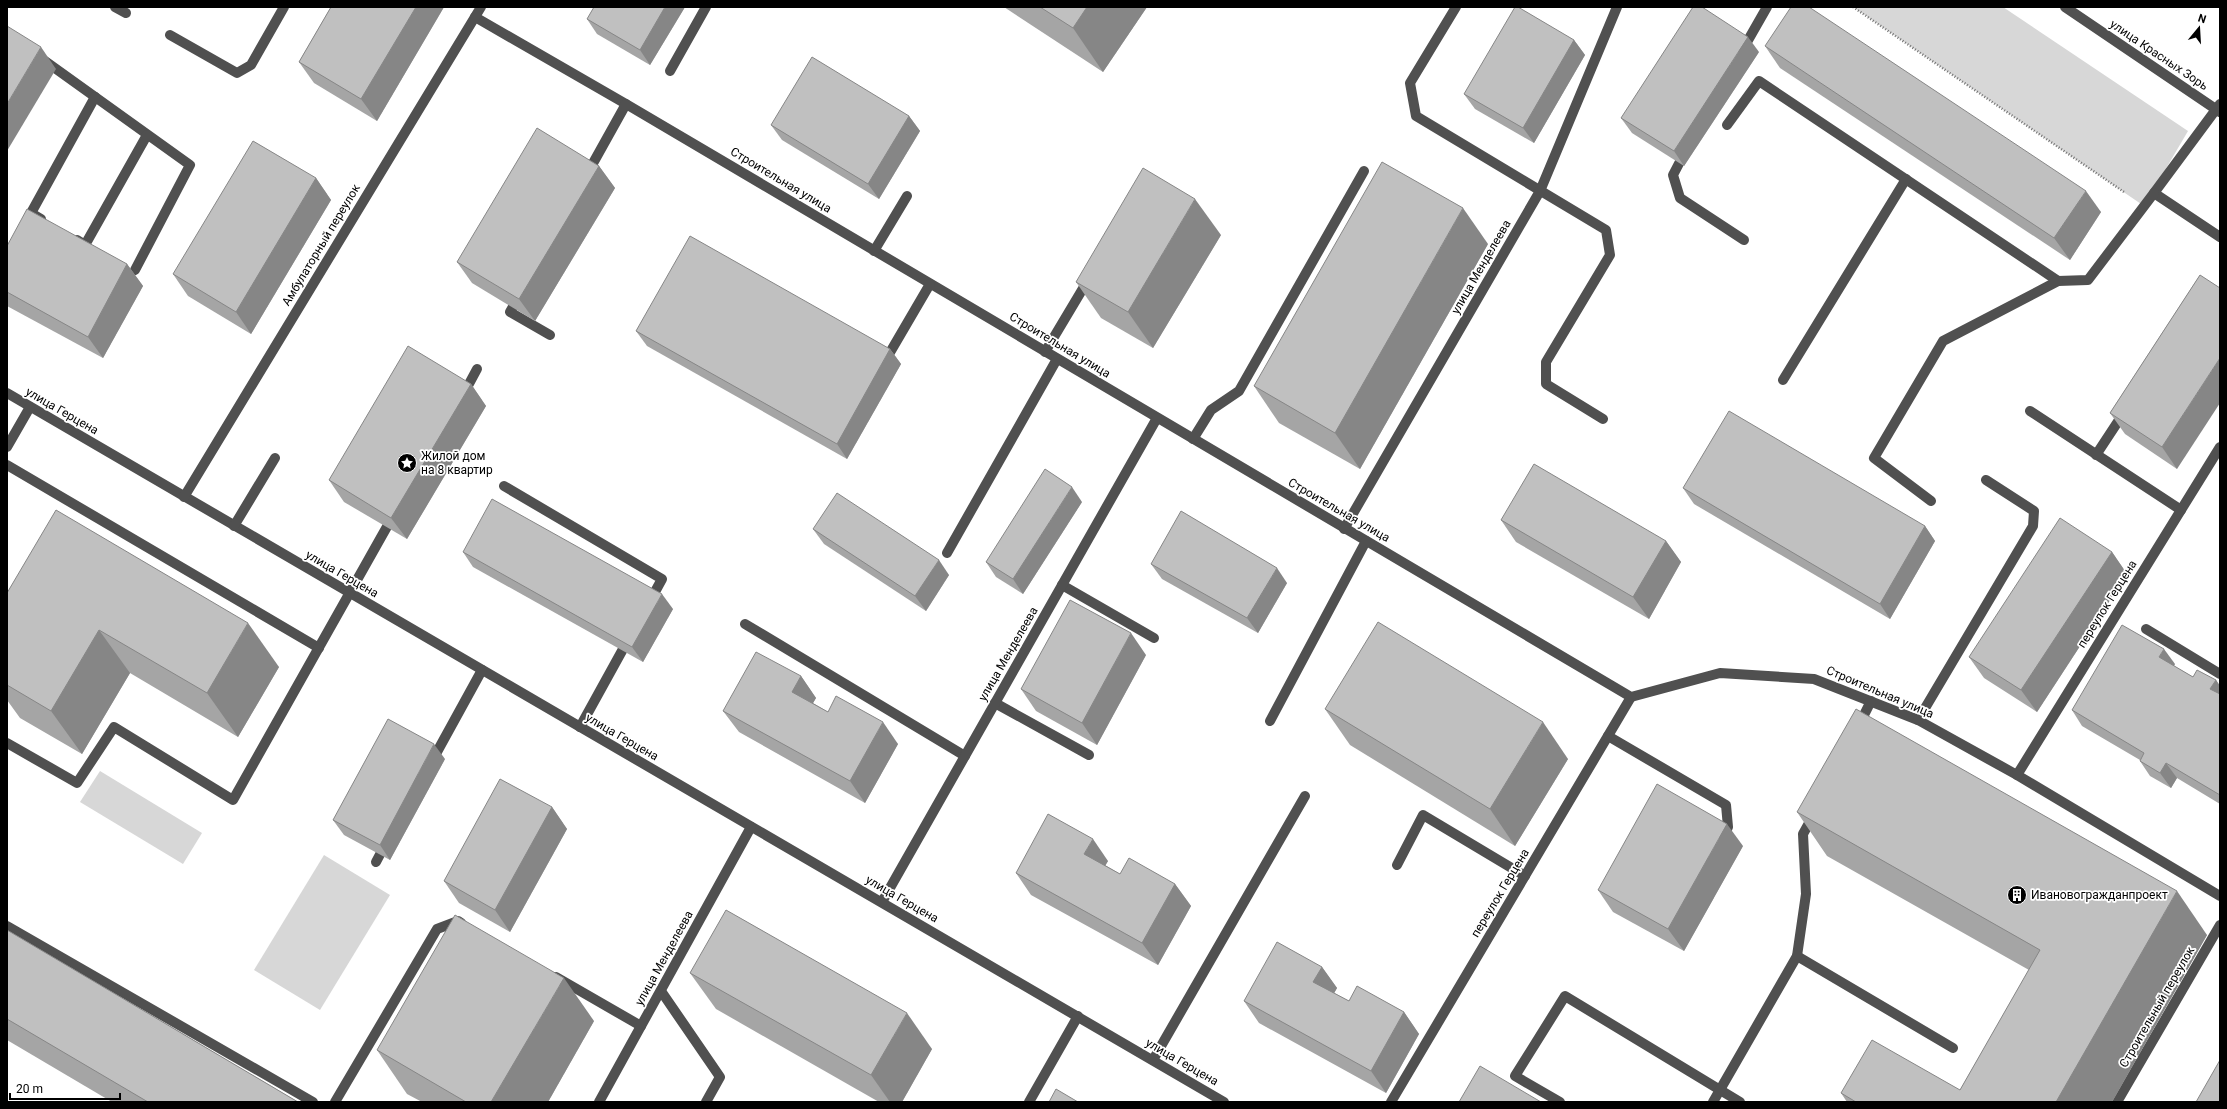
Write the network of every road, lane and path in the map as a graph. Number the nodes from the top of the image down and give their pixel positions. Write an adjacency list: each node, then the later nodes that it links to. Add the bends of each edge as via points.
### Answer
1 (115, 7): 10 (street)
2 (284, 7): 12 (street, via 251,65 237,73)
3 (481, 7): 11 (street, Амбулаторный переулок)
4 (706, 7): 15 (street)
5 (1456, 7): 25 (street, via 1410,83 1416,116)
6 (1617, 7): 25 (street, улица Менделеева)
7 (1767, 7): 14 (street)
8 (1853, 7): 28 (path)
9 (2064, 7): 18 (street, улица Красных Зорь)
10 (126, 13)
11 (475, 17): 17 (street, Строительная улица); 60 (street, Амбулаторный переулок)
12 (170, 35)
13 (38, 55): 16 (street)
14 (1737, 61)
15 (670, 71)
16 (95, 97): 20 (street); 29 (street, via 31,213)
17 (626, 104): 24 (street); 33 (street, Строительная улица)
18 (2219, 109): 26 (street)
19 (1727, 125): 23 (street, via 1759,82)
20 (147, 135): 30 (street, via 85,244); 34 (street, via 190,165)
21 (1691, 141): 32 (street, via 1672,175 1680,198)
22 (1364, 170): 52 (street, via 1240,391 1211,410)
23 (1906, 179): 36 (street); 44 (street)
24 (583, 180)
25 (1540, 191): 50 (street, via 1606,230 1610,255 1546,362 1546,384); 65 (street, улица Менделеева)
26 (2154, 193): 28 (street); 31 (street)
27 (907, 196): 33 (street)
28 (2144, 206): 36 (street, via 2088,280)
29 (51, 225)
30 (65, 233)
31 (2220, 237)
32 (1744, 240)
33 (874, 251): 38 (street, Строительная улица)
34 (135, 270)
35 (1093, 270): 40 (street)
36 (2058, 281): 61 (street, via 1943,341 1874,458)
37 (525, 284): 39 (street, via 510,312)
38 (930, 284): 40 (street, Строительная улица); 43 (street)
39 (550, 335)
40 (1045, 352): 41 (street, Строительная улица)
41 (1057, 359): 49 (street, Строительная улица); 67 (street)
42 (477, 369): 46 (street)
43 (878, 372)
44 (1783, 380)
45 (7, 393): 47 (street, улица Герцена)
46 (458, 403)
47 (30, 407): 53 (street); 60 (street, улица Герцена)
48 (2030, 411): 55 (street)
49 (1157, 418): 52 (street, Строительная улица); 68 (street, улица Менделеева)
50 (1603, 419)
51 (2118, 420): 55 (street)
52 (1193, 439): 65 (street, Строительная улица)
53 (7, 447)
54 (2220, 447): 63 (street, переулок Герцена)
55 (2096, 454): 63 (street)
56 (275, 458): 64 (street)
57 (7, 465): 75 (street)
58 (1986, 480): 81 (street, via 2034,511 2033,526)
59 (504, 486): 70 (street, via 662,579)
60 (184, 497): 64 (street, улица Герцена)
61 (1931, 502)
62 (400, 505): 69 (street)
63 (2181, 510): 90 (street, переулок Герцена)
64 (234, 526): 69 (street, улица Герцена)
65 (1344, 529): 66 (street, Строительная улица)
66 (1366, 541): 78 (street, Строительная улица); 82 (street)
67 (947, 553)
68 (1062, 585): 74 (street); 80 (street, улица Менделеева)
69 (350, 593): 75 (street); 76 (street, улица Герцена)
70 (643, 612)
71 (745, 624): 88 (street)
72 (2146, 629): 77 (street)
73 (632, 633): 83 (street)
74 (1154, 638)
75 (319, 648): 86 (street, via 232,800 114,727 77,783)
76 (482, 670): 83 (street, улица Герцена); 89 (street)
77 (2220, 674)
78 (1631, 697): 79 (street, Строительная улица, via 1720,673 1814,679); 84 (street, переулок Герцена)
79 (1871, 701): 81 (street, Строительная улица); 85 (street)
80 (995, 703): 87 (street); 88 (street, улица Менделеева)
81 (1918, 720): 90 (street, Строительная улица)
82 (1270, 721)
83 (580, 727): 93 (street, улица Герцена)
84 (1608, 736): 95 (street, via 1726,805 1728,827); 98 (street, переулок Герцена)
85 (1853, 736)
86 (7, 743)
87 (1089, 755)
88 (965, 756): 100 (street, улица Менделеева)
89 (426, 773)
90 (2017, 775): 99 (street, Строительная улица)
91 (1306, 796): 110 (street)
92 (1817, 806): 104 (street, via 1803,834 1806,894)
93 (752, 827): 100 (street, улица Герцена); 106 (street, улица Менделеева)
94 (391, 834): 96 (street)
95 (1718, 849)
96 (376, 862)
97 (1398, 865): 98 (street, via 1423,815)
98 (1525, 876): 118 (street, переулок Герцена)
99 (2220, 896)
100 (882, 902): 107 (street, улица Герцена)
101 (2220, 925): 122 (street, Строительный переулок)
102 (7, 926): 112 (street)
103 (472, 929): 113 (street, via 458,921 437,929)
104 (1797, 956): 109 (street); 111 (street)
105 (547, 972): 108 (street)
106 (661, 991): 108 (street, улица Менделеева); 115 (street, via 720,1077)
107 (1078, 1016): 110 (street, улица Герцена); 116 (street)
108 (642, 1026): 114 (street, улица Менделеева)
109 (1952, 1048)
110 (1154, 1060): 117 (street, улица Герцена)
111 (1720, 1090): 119 (street, via 1565,996 1515,1076); 120 (street); 121 (street)
112 (313, 1102)
113 (336, 1102)
114 (599, 1102)
115 (706, 1102)
116 (1029, 1102)
117 (1224, 1102)
118 (1391, 1102)
119 (1560, 1102)
120 (1713, 1102)
121 (1740, 1102)
122 (2117, 1102)

